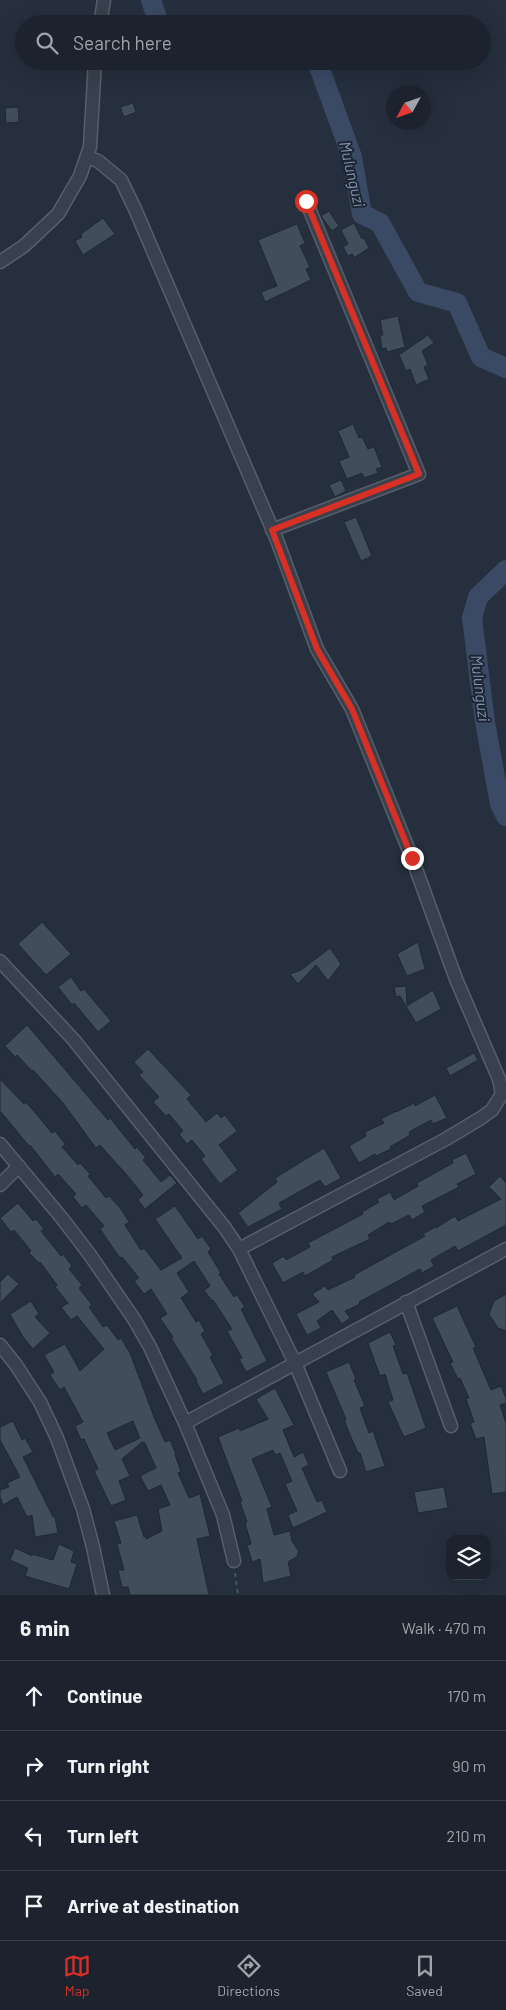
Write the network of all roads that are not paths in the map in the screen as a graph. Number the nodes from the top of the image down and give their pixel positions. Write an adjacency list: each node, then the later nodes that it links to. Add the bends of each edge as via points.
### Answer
1 (104, 0): 2 (street)
2 (102, 15)
3 (94, 70): 4 (street)
4 (87, 157): 6 (street, via 58,214 24,246); 7 (street, via 98,161 121,180)
5 (306, 201): 7 (street, via 419,474)
6 (0, 262)
7 (272, 530): 12 (street, via 317,649 352,709 374,760 456,979 499,1079 502,1094 492,1110 481,1118)
8 (0, 962): 12 (street, via 73,1039 209,1207)
9 (0, 1144): 10 (street)
10 (19, 1166): 11 (street); 17 (street, via 90,1255 134,1319)
11 (0, 1185)
12 (239, 1249): 16 (street)
13 (506, 1249): 14 (street)
14 (406, 1302): 16 (street); 18 (street)
15 (0, 1345): 21 (street, via 40,1402 57,1438 83,1509)
16 (294, 1363): 17 (street); 19 (street)
17 (185, 1423): 20 (street, via 223,1515)
18 (451, 1426)
19 (340, 1470)
20 (234, 1561)
21 (103, 1595)

